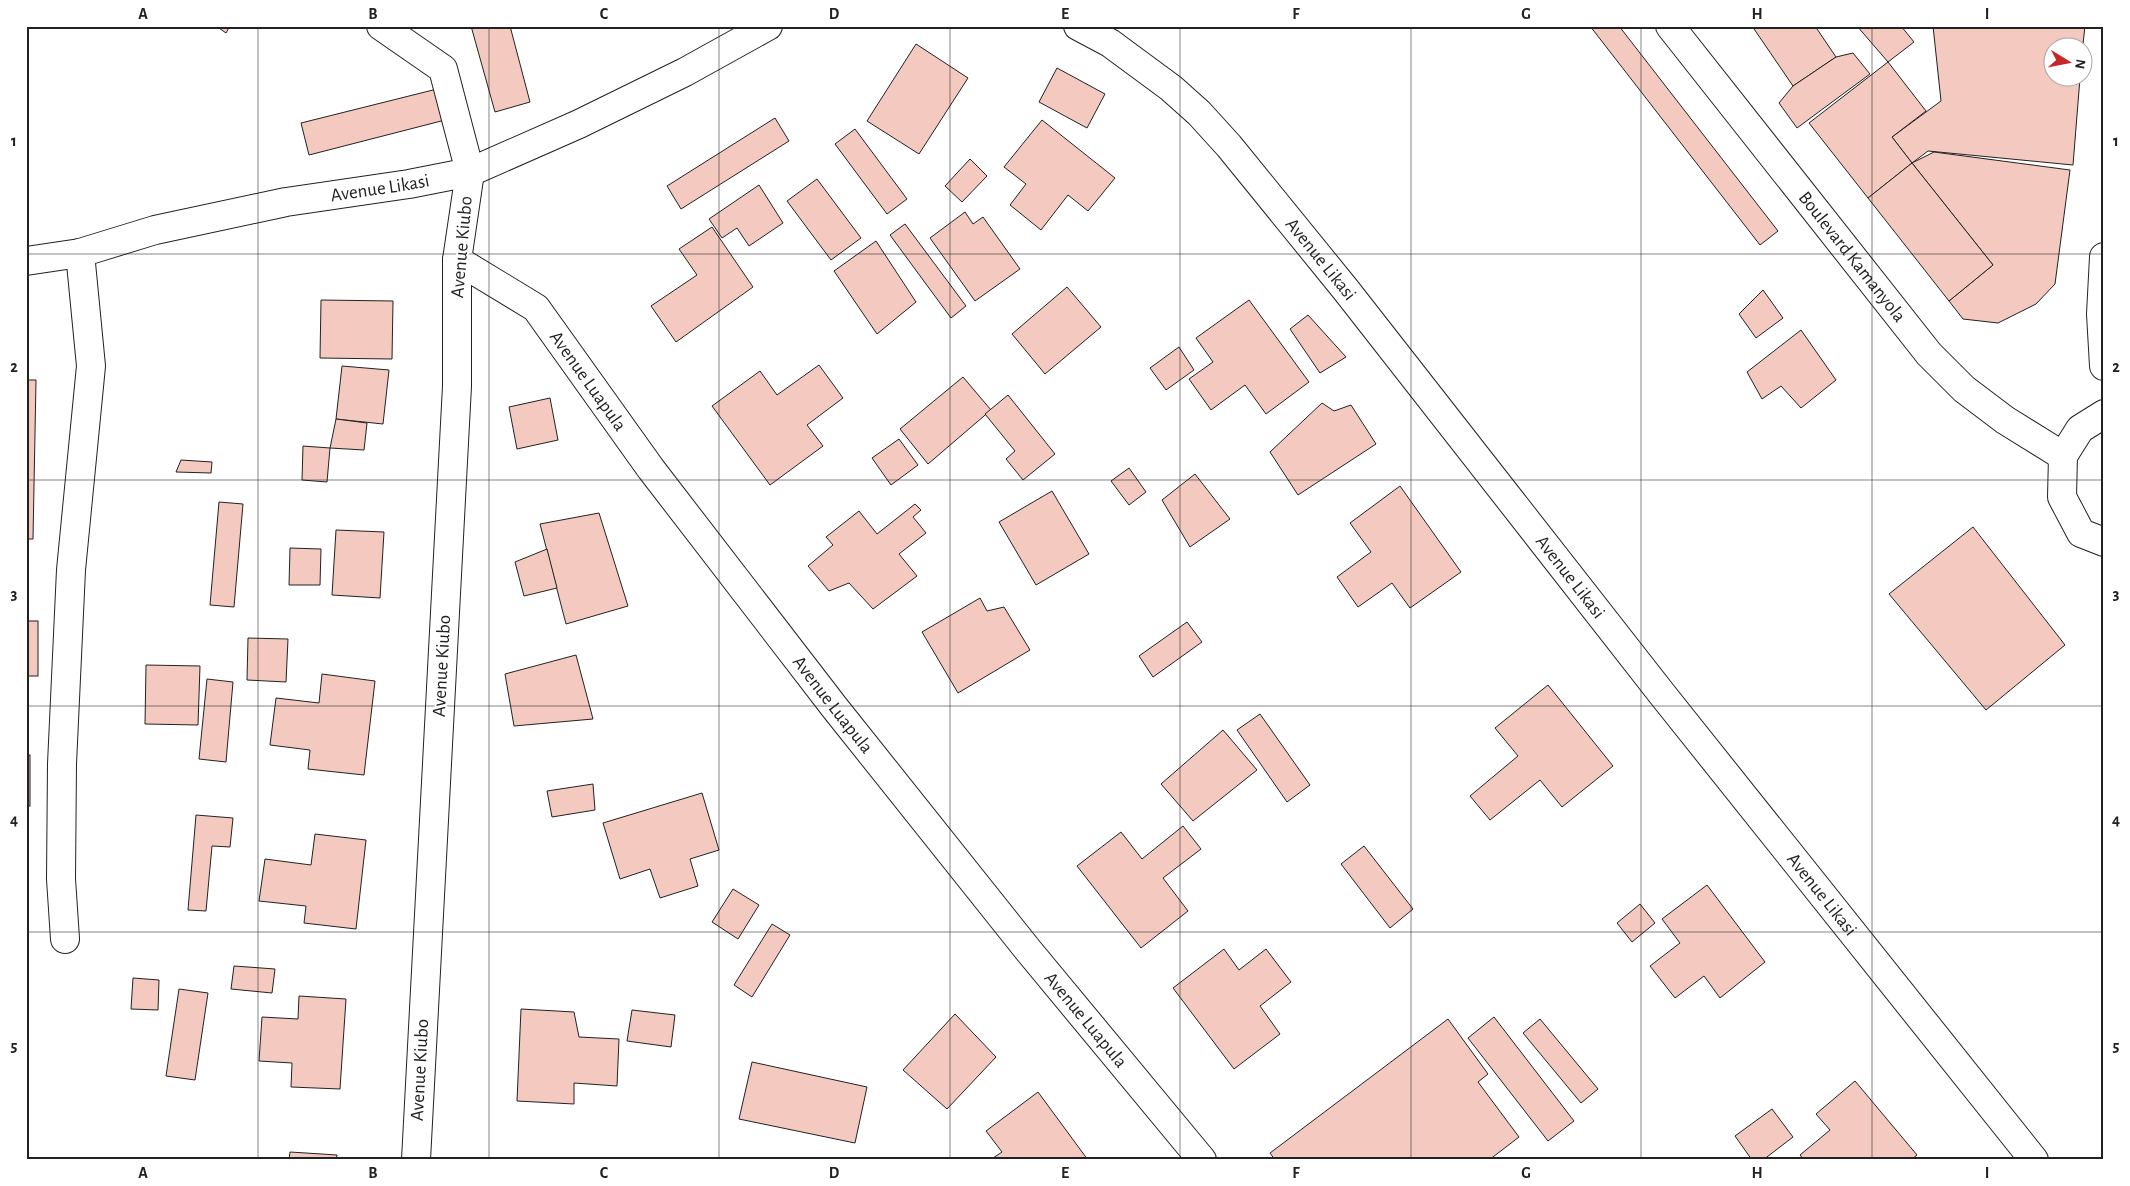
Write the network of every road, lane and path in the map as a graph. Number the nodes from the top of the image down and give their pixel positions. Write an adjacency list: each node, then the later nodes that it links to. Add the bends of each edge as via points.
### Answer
1 (381, 26): 5 (main road, via 443,69)
2 (768, 26): 5 (main road, Avenue Likasi, via 685,72 563,132)
3 (1078, 26): 17 (main road, Avenue Likasi, via 1110,44 1171,88 1229,146)
4 (1670, 26): 12 (main road, Boulevard Kamanyola, via 1928,354 1964,389 2005,420)
5 (470, 172): 6 (main road, Avenue Likasi, via 286,202 156,230); 8 (main road, Avenue Kiubo)
6 (80, 252): 9 (main road, Avenue Likasi); 14 (main road, via 91,366 70,589 62,764 61,878)
7 (2104, 257): 10 (main road, via 2101,314)
8 (457, 260): 15 (main road, Avenue Kiubo, via 457,386); 16 (main road, Avenue Luapula, via 536,308 651,469 835,708 1028,950)
9 (26, 261)
10 (2104, 366)
11 (2104, 414): 12 (main road, via 2080,430)
12 (2063, 456): 13 (main road, via 2062,497 2081,533)
13 (2104, 542)
14 (65, 939)
15 (416, 1160)
16 (1202, 1160)
17 (2034, 1160)

